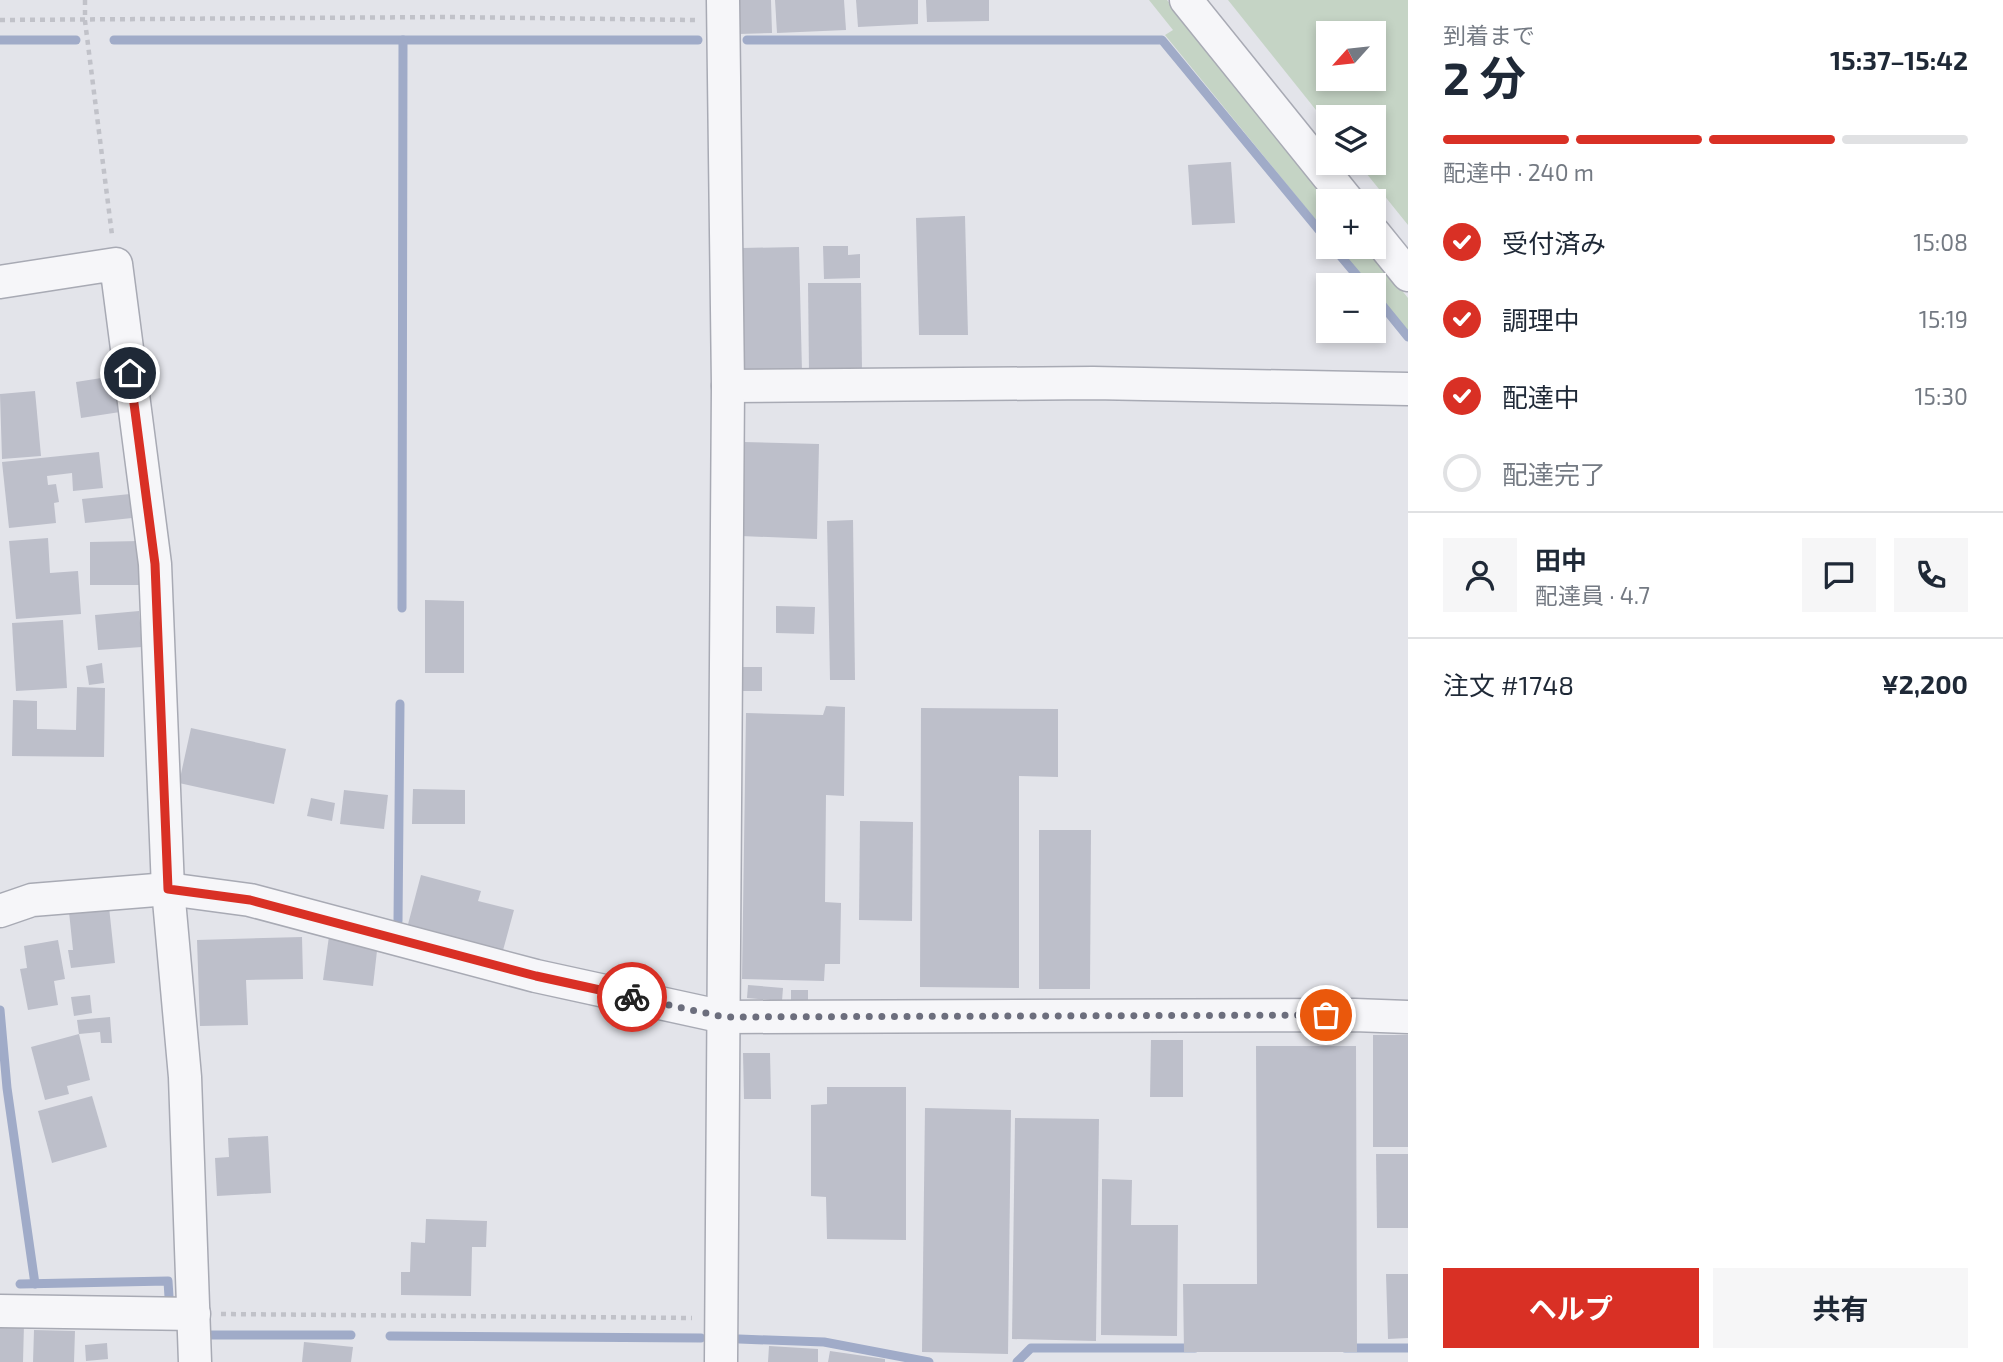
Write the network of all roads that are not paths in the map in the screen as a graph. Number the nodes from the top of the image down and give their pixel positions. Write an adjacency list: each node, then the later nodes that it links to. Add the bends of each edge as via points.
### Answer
1 (1186, 0): 3 (street)
2 (724, 10): 7 (street)
3 (1338, 189)
4 (1386, 248): 5 (street)
5 (1408, 275)
6 (0, 282): 9 (street, via 116,264 155,564)
7 (728, 386): 8 (street, via 1093,383); 11 (street)
8 (1408, 389)
9 (168, 889): 10 (street, via 32,900); 11 (street, via 250,900 536,976); 14 (street, via 185,1077)
10 (0, 911)
11 (724, 1017): 12 (street); 16 (street)
12 (1408, 1017)
13 (0, 1311): 14 (street)
14 (194, 1314): 15 (street)
15 (195, 1362)
16 (721, 1362)

